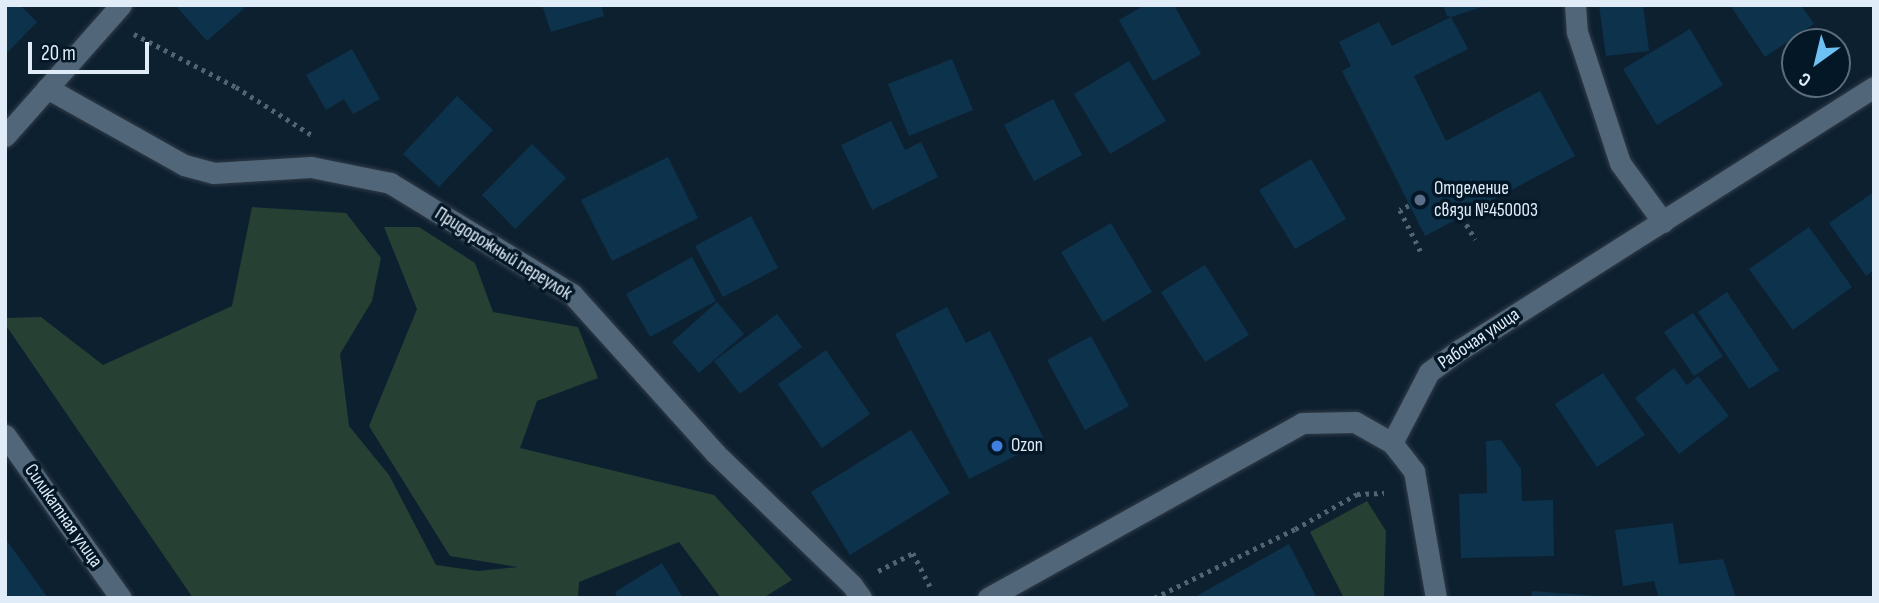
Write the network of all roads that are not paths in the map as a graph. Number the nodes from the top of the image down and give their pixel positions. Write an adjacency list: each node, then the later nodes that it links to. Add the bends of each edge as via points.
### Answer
1 (1575, 5): 6 (street, via 1577,32 1620,163)
2 (114, 12): 3 (street)
3 (47, 88): 5 (street); 10 (street, Придорожный переулок, via 184,164 213,173 310,167 390,183 572,294 715,453)
4 (1874, 88): 6 (street, Рабочая улица)
5 (5, 136)
6 (1663, 222): 8 (street, Рабочая улица, via 1429,372)
7 (5, 435): 9 (street, Силикатная улица)
8 (1392, 443): 11 (street, via 1355,422 1302,424); 12 (street, via 1414,471)
9 (121, 598)
10 (861, 598)
11 (988, 598)
12 (1436, 598)

